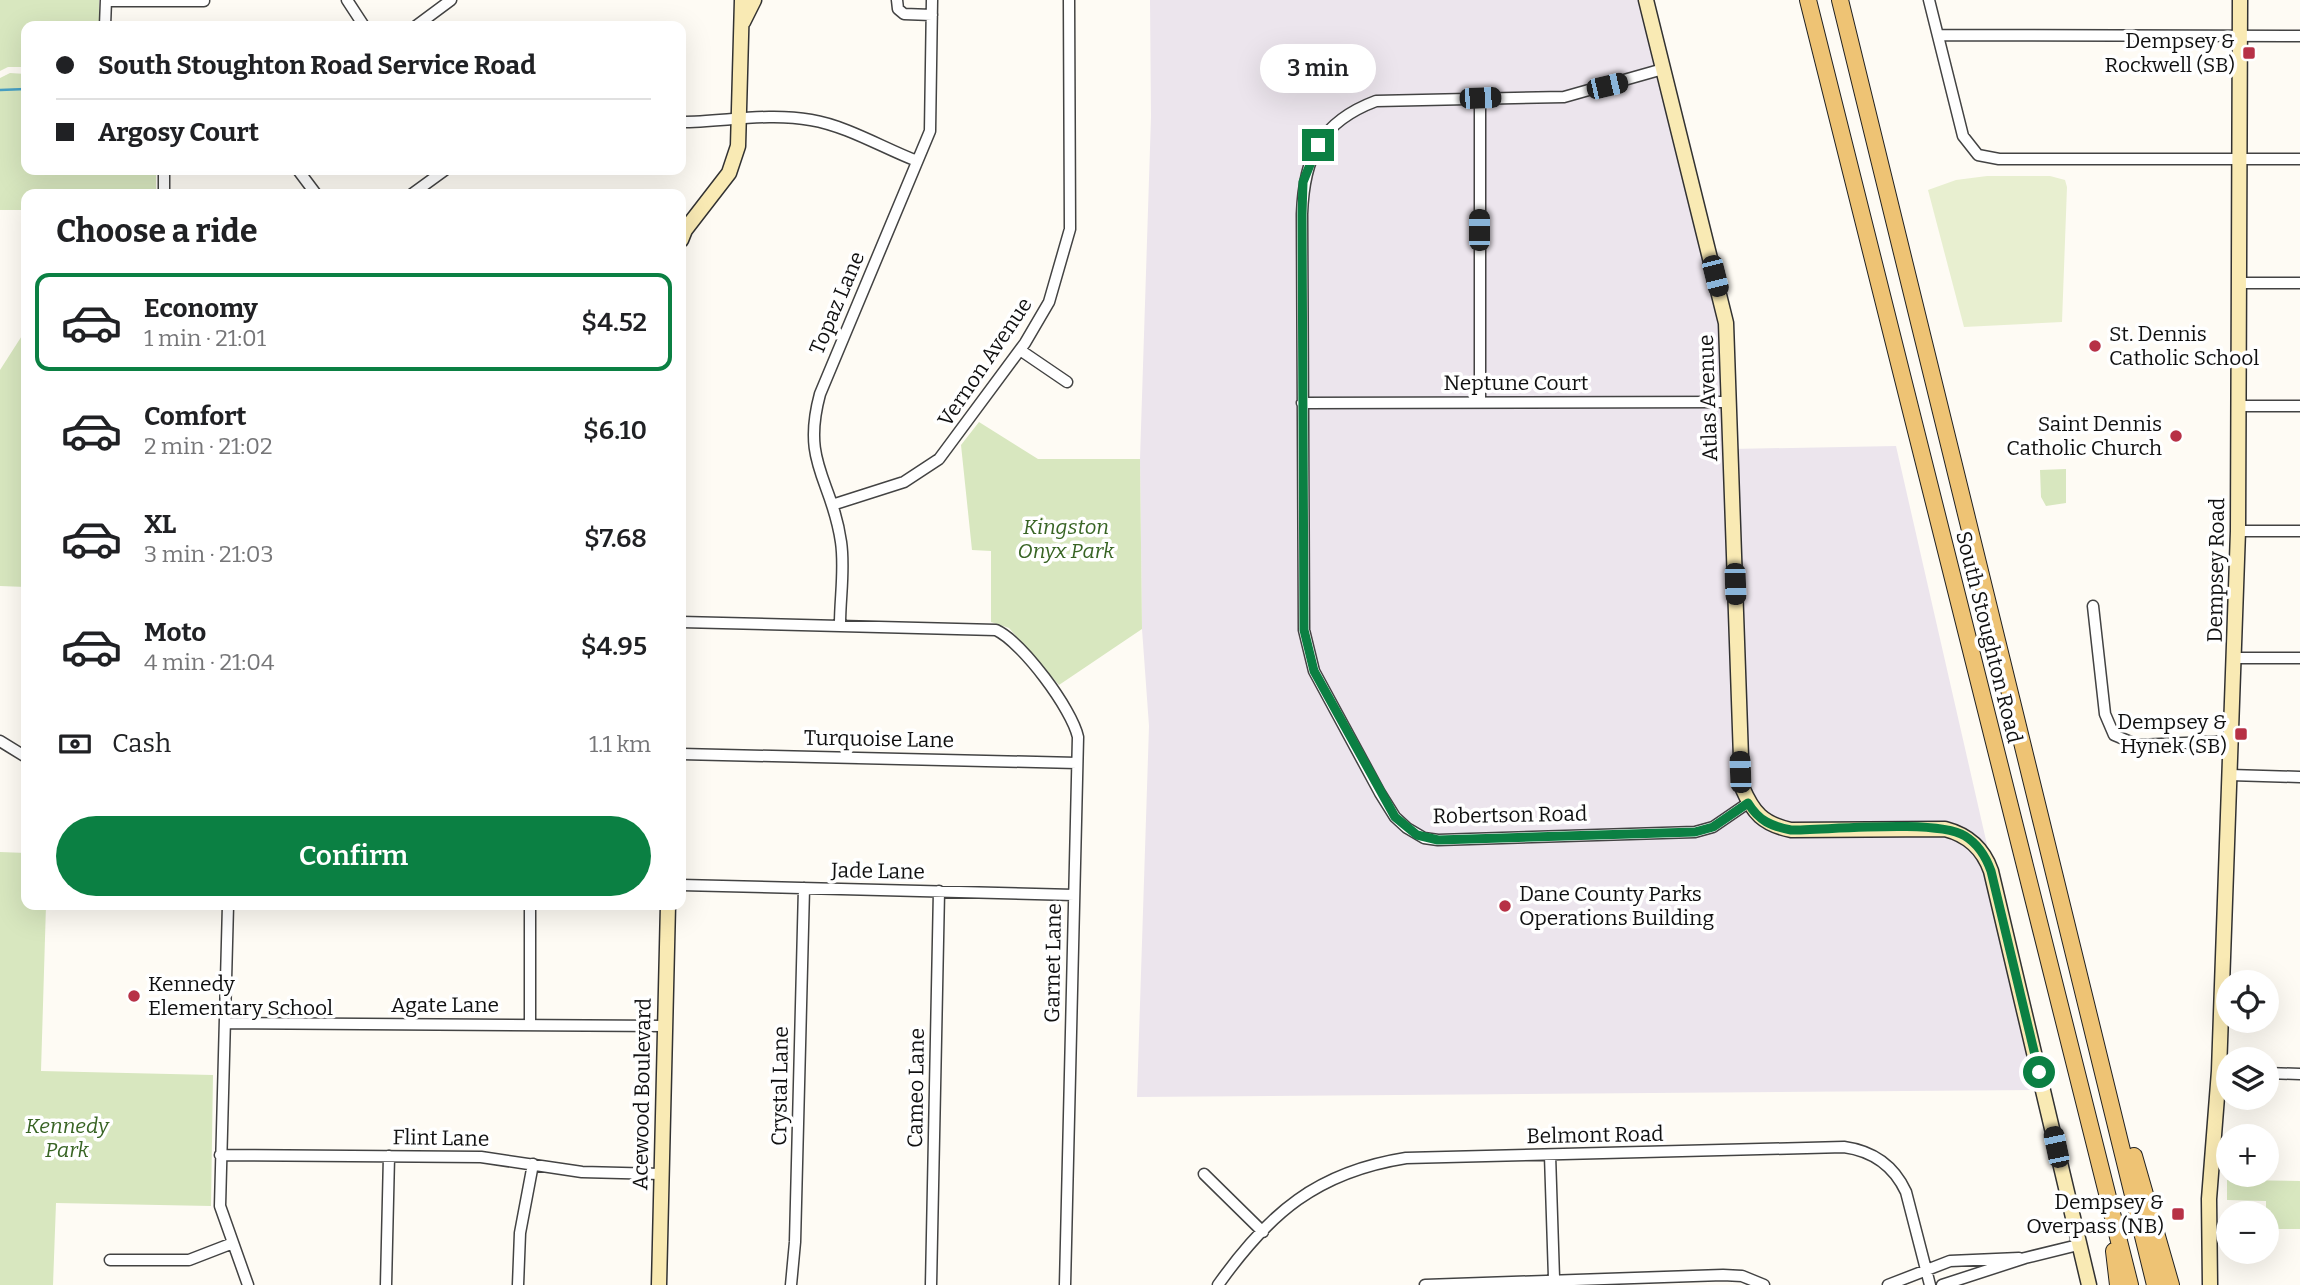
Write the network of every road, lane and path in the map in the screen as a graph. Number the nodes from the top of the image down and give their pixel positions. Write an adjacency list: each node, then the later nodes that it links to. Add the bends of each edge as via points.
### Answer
1 (347, 0): 18 (street)
2 (451, 0): 19 (street)
3 (742, 0): 20 (street)
4 (754, 0): 20 (street)
5 (897, 0): 16 (street, via 904,14)
6 (932, 0): 16 (street, Topaz Lane)
7 (1069, 0): 37 (street, Vernon Avenue, via 1068,240 1049,302)
8 (1646, 0): 24 (street, Atlas Avenue)
9 (1802, 0): 31 (main road)
10 (1808, 0): 31 (main road, South Stoughton Road)
11 (1840, 0): 60 (main road, South Stoughton Road)
12 (1929, 0): 22 (street)
13 (2240, 0): 21 (street, Dempsey Road)
14 (106, 1): 15 (street); 17 (street)
15 (204, 1)
16 (932, 15): 30 (street, Topaz Lane, via 932,119)
17 (106, 21)
18 (361, 21)
19 (423, 21)
20 (741, 26): 26 (street)
21 (2240, 35): 22 (street); 23 (street); 28 (street, Dempsey Road)
22 (1938, 36): 28 (street, via 1963,136 1969,148 1982,156)
23 (2300, 36)
24 (1663, 69): 25 (street, Robertson Road, via 1564,97); 40 (street, Atlas Avenue, via 1725,317)
25 (1480, 98): 39 (street); 41 (street, Robertson Road, via 1376,101 1336,123 1312,154 1302,204)
26 (741, 119): 27 (street); 30 (street, via 791,117 823,122); 34 (street, via 729,173)
27 (686, 122)
28 (2240, 159): 29 (street); 35 (street, Dempsey Road)
29 (2300, 159)
30 (917, 161): 44 (street, Topaz Lane, via 814,414 815,461)
31 (1849, 169): 61 (main road, South Stoughton Road)
32 (438, 175): 33 (street)
33 (419, 189)
34 (686, 230)
35 (2239, 283): 36 (street); 42 (street, Dempsey Road)
36 (2300, 283)
37 (1020, 350): 38 (street); 44 (street, Vernon Avenue, via 939,459 904,482)
38 (1067, 382)
39 (1480, 402): 40 (street, Neptune Court); 41 (street, Neptune Court)
40 (1729, 402): 59 (street, Atlas Avenue, via 1740,772)
41 (1302, 403): 59 (street, Robertson Road, via 1307,647 1314,671 1398,821 1417,835 1438,840 1695,832 1713,827)
42 (2239, 406): 43 (street); 45 (street, Dempsey Road)
43 (2300, 406)
44 (832, 505): 49 (street, Topaz Lane, via 842,559)
45 (2238, 531): 46 (street); 50 (street, Dempsey Road)
46 (2300, 531)
47 (2092, 606): 53 (street, via 2105,714 2114,735 2138,745)
48 (686, 622): 49 (street, Garnet Lane)
49 (840, 624): 56 (street, Garnet Lane, via 996,630 1012,640 1073,720)
50 (2235, 658): 51 (street); 53 (street, Dempsey Road)
51 (2300, 658)
52 (0, 741): 54 (street)
53 (2231, 741): 57 (street, Dempsey Road)
54 (21, 754)
55 (686, 754): 56 (street, Turquoise Lane)
56 (1077, 763): 65 (street, Garnet Lane)
57 (2230, 775): 58 (street); 73 (street, Dempsey Road)
58 (2300, 777)
59 (1748, 803): 86 (street, via 1770,825 1791,830 1945,829 1980,848 1991,871)
60 (2038, 804): 61 (main road); 69 (main road, South Stoughton Road)
61 (2011, 810): 83 (main road, South Stoughton Road)
62 (686, 885): 63 (street, Jade Lane)
63 (804, 888): 64 (street, Jade Lane); 95 (street, Crystal Lane)
64 (939, 891): 65 (street, Jade Lane); 96 (street, Cameo Lane)
65 (1074, 894): 97 (street, Garnet Lane)
66 (228, 910): 70 (street)
67 (530, 910): 71 (street)
68 (668, 910): 72 (street, Acewood Boulevard)
69 (2092, 1022): 107 (main road, South Stoughton Road); 108 (main road)
70 (225, 1023): 71 (street, Agate Lane); 77 (street)
71 (530, 1025): 72 (street, Agate Lane)
72 (665, 1026): 81 (street, Acewood Boulevard)
73 (2224, 1047)
74 (2279, 1073): 75 (street)
75 (2300, 1074)
76 (2219, 1110): 109 (street, Dempsey Road, via 2217,1223)
77 (220, 1155): 79 (street, Flint Lane); 85 (street, via 220,1206)
78 (1550, 1155): 84 (street, Belmont Road, via 1406,1158 1366,1165 1308,1191); 89 (street, Belmont Road, via 1844,1147 1864,1151 1889,1166 1903,1185); 90 (street)
79 (389, 1156): 80 (street, Flint Lane, via 481,1157); 92 (street)
80 (533, 1164): 81 (street, Flint Lane, via 582,1172); 93 (street, via 520,1233)
81 (661, 1174): 94 (street, Acewood Boulevard)
82 (1204, 1174): 84 (street)
83 (2110, 1203): 105 (main road); 106 (main road, South Stoughton Road)
84 (1263, 1231): 98 (street, Belmont Road)
85 (233, 1242): 88 (street, via 189,1260); 91 (street)
86 (2078, 1245): 87 (street); 104 (street)
87 (2025, 1258): 89 (street, via 1959,1259); 103 (street)
88 (110, 1260)
89 (1925, 1269): 101 (street); 102 (street, Belmont Road)
90 (1553, 1278): 99 (street); 100 (street, via 1735,1275)
91 (248, 1285)
92 (386, 1285)
93 (517, 1285)
94 (659, 1285)
95 (791, 1285)
96 (931, 1285)
97 (1065, 1285)
98 (1218, 1285)
99 (1425, 1285)
100 (1764, 1285)
101 (1888, 1285)
102 (1930, 1285)
103 (1942, 1285)
104 (2089, 1285)
105 (2118, 1285)
106 (2130, 1285)
107 (2155, 1285)
108 (2171, 1285)
109 (2210, 1285)

